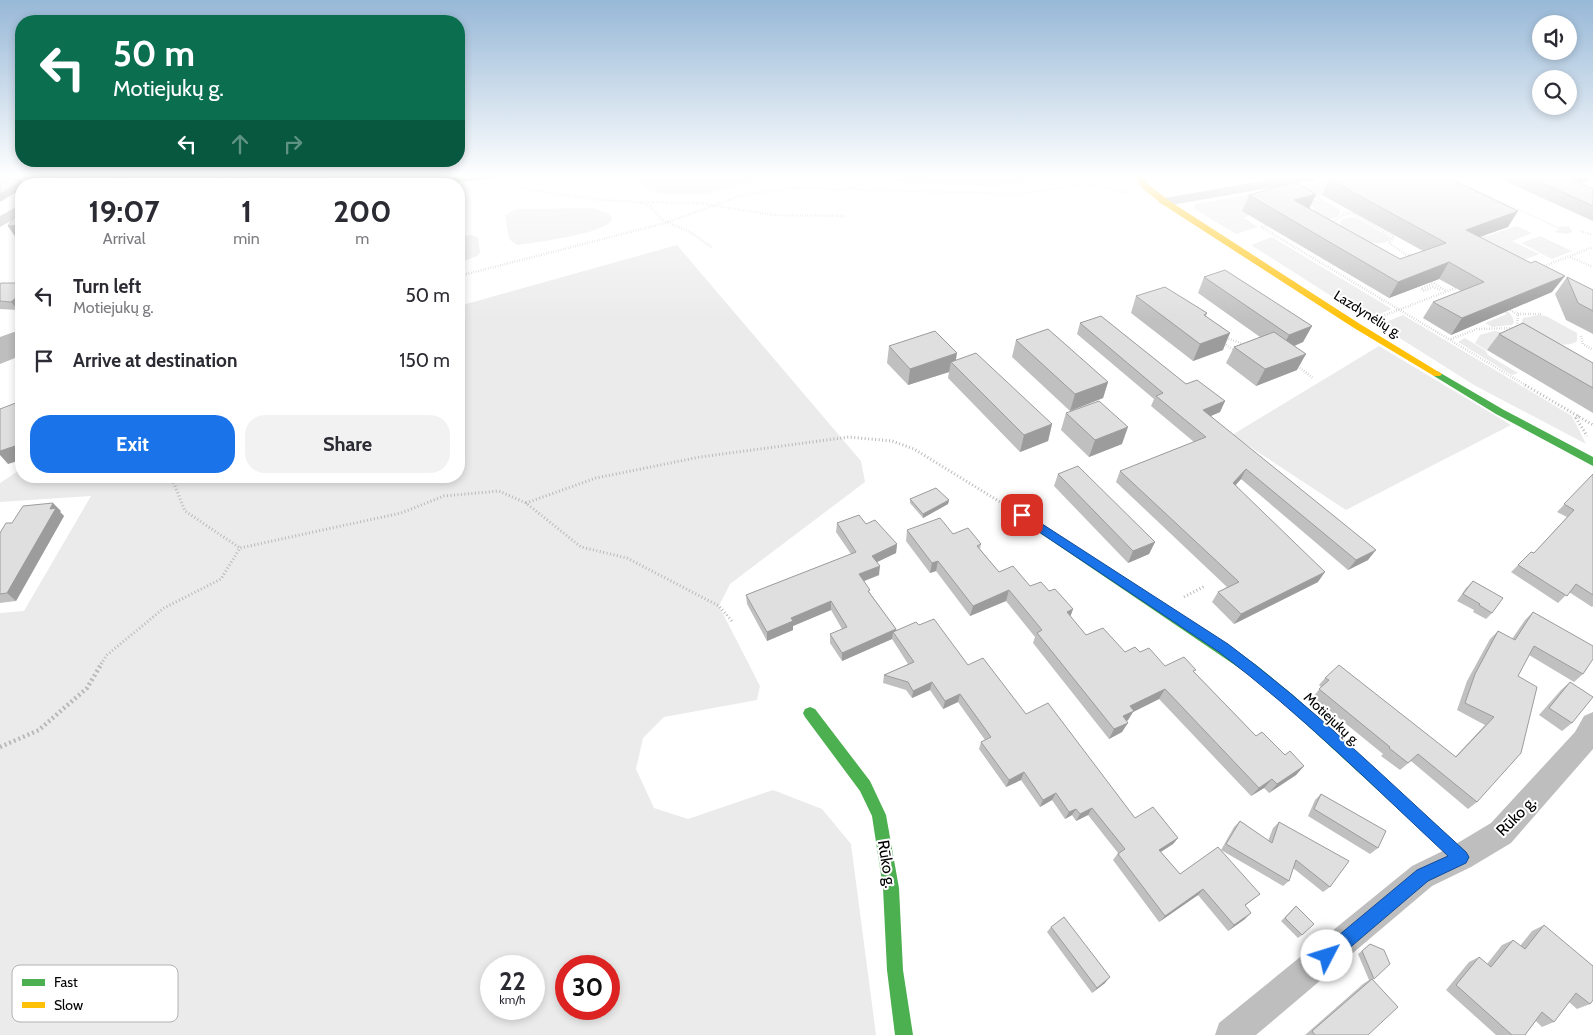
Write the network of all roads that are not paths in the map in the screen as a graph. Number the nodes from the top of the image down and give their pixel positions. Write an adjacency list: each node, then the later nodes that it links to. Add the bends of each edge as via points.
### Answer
1 (1200, 224): 2 (street, Lazdynėlių g., via 1357,326 1500,412)
2 (1593, 462)
3 (1022, 515): 6 (street, Motiejukų g., via 1250,668)
4 (810, 713): 7 (street, Rūko g., via 865,786 879,815 892,888 895,970)
5 (1593, 724): 6 (street, Rūko g., via 1584,740 1502,833)
6 (1461, 857): 8 (street, Rūko g., via 1422,876)
7 (904, 1035)
8 (1232, 1035)

